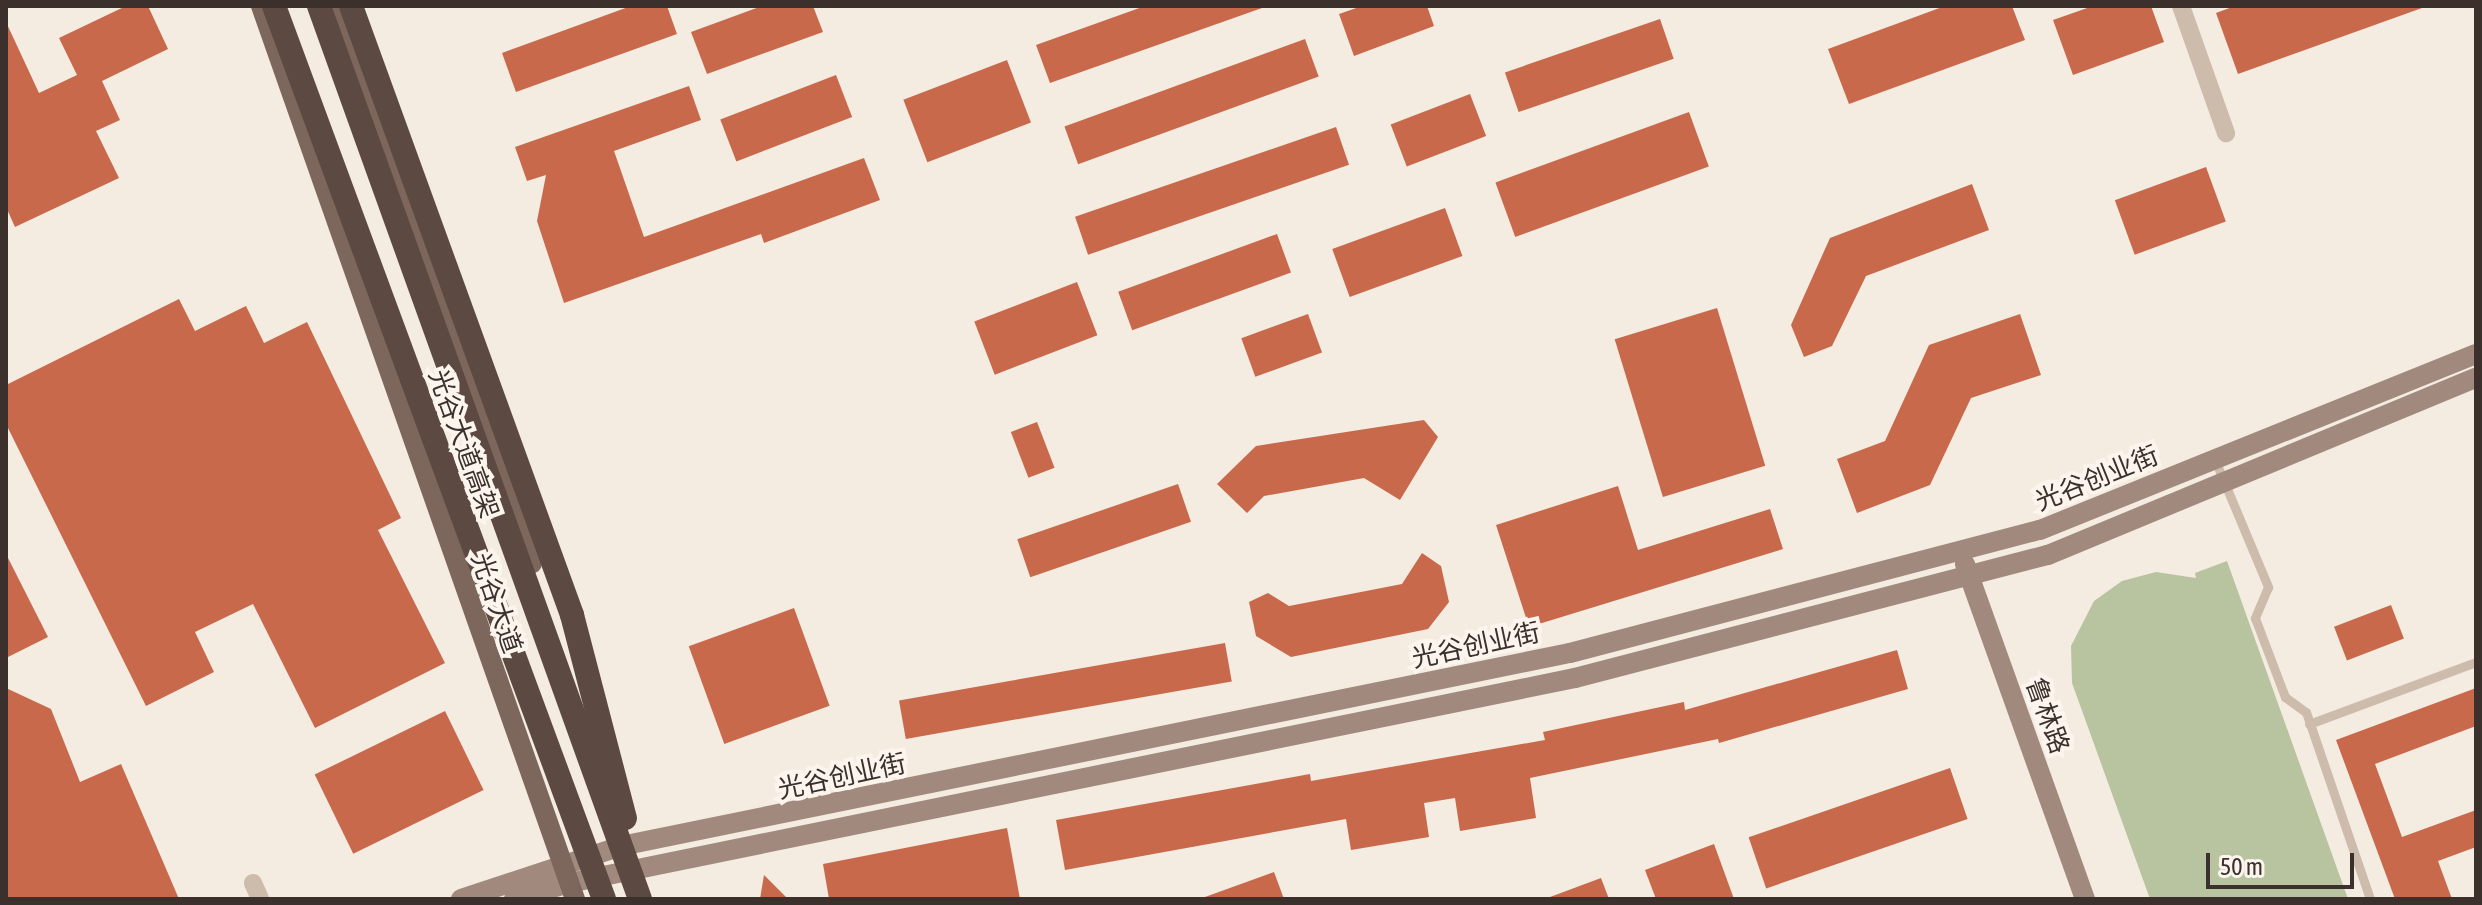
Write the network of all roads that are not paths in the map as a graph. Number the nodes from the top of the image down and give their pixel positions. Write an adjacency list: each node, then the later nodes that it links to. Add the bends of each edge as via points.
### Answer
1 (261, 6): 17 (main road, 光谷大道)
2 (274, 6): 22 (highway, 光谷大道高架)
3 (319, 6): 23 (highway, 光谷大道高架)
4 (336, 6): 16 (main road, 光谷大道, via 614,796)
5 (351, 6): 23 (highway, via 572,615)
6 (2181, 6): 7 (street)
7 (2226, 133)
8 (2476, 354): 10 (main road, 光谷创业街)
9 (2476, 378): 11 (main road, 光谷创业街)
10 (2215, 460): 11 (lane); 12 (main road, 光谷创业街, via 2040,530)
11 (2225, 483): 13 (main road, 光谷创业街, via 2048,555); 15 (lane, via 2268,587 2255,618 2285,697 2306,712)
12 (1961, 551): 13 (main road, 鲁林路); 16 (main road, 光谷创业街, via 1570,653)
13 (1970, 575): 18 (main road, 光谷创业街, via 1575,678); 24 (main road, 鲁林路)
14 (2476, 662): 15 (lane)
15 (2309, 724): 25 (lane)
16 (621, 846): 17 (main road, 光谷创业街); 18 (main road, 光谷大道)
17 (560, 864): 19 (main road, 光谷大道); 20 (main road, 光谷创业街)
18 (627, 873): 19 (main road, 光谷创业街); 23 (main road)
19 (572, 891): 21 (main road, 光谷创业街)
20 (461, 899)
21 (514, 899)
22 (604, 899)
23 (643, 899)
24 (2085, 899)
25 (2370, 899)

